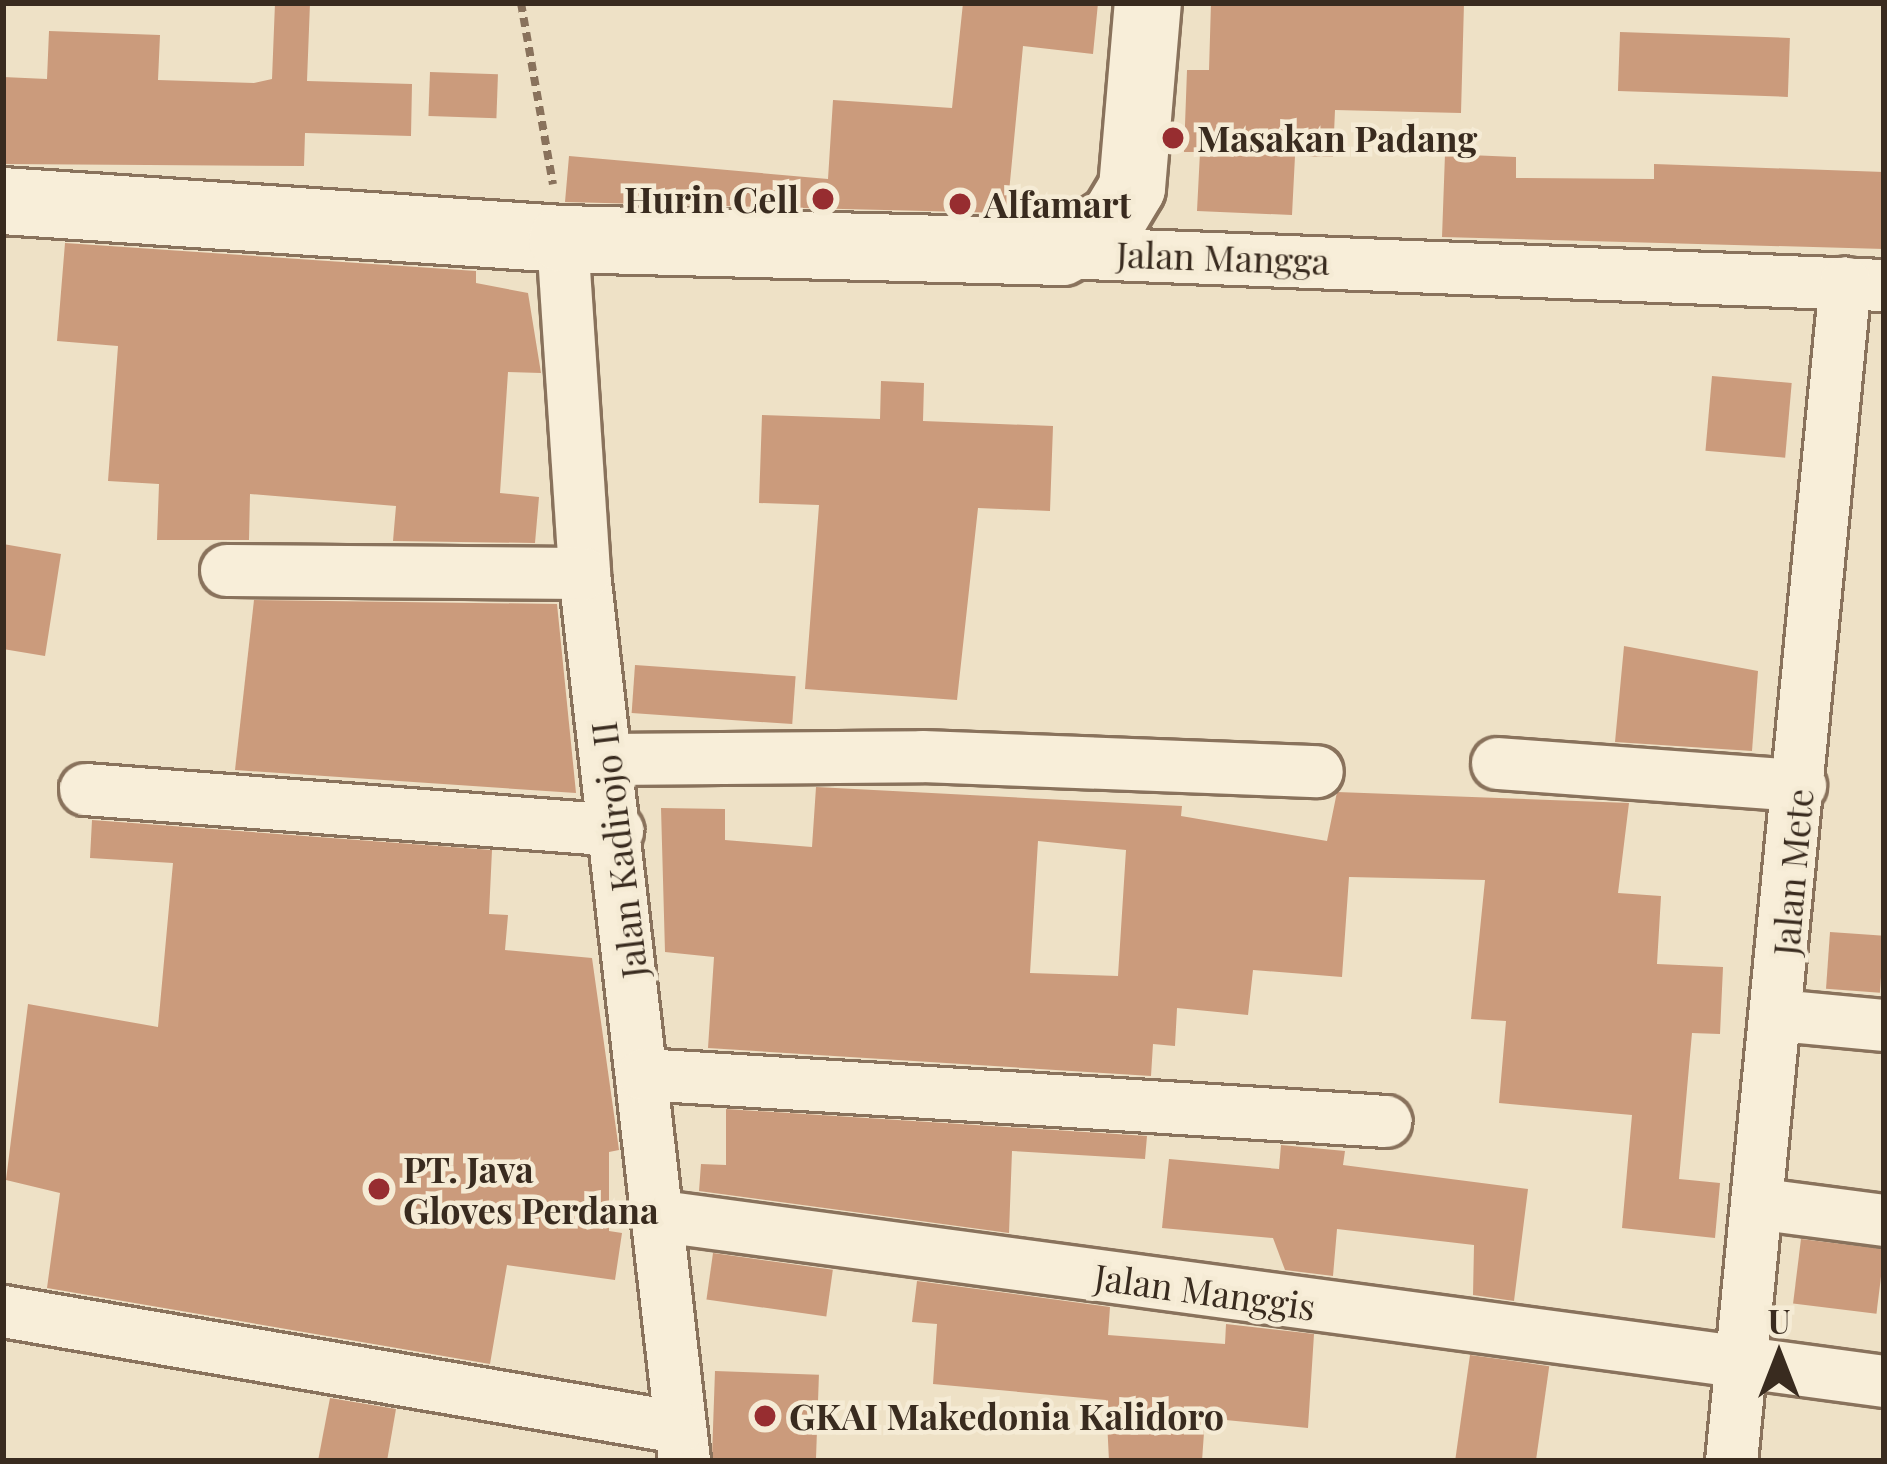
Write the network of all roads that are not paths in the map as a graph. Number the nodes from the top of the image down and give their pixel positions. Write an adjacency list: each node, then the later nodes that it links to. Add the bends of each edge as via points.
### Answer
1 (1148, 3): 4 (street, via 1132,188 1114,218)
2 (3, 201): 3 (street, Jalan Mangga)
3 (562, 239): 4 (street, Jalan Mangga); 7 (street, Jalan Kadirojo II)
4 (1062, 252): 5 (street, Jalan Mangga)
5 (1864, 284): 11 (street, Jalan Mete)
6 (226, 570): 7 (street)
7 (584, 573): 8 (street, Jalan Kadirojo II)
8 (609, 759): 10 (street, via 922,756); 13 (street, Jalan Kadirojo II)
9 (1497, 763): 11 (street)
10 (1317, 771)
11 (1800, 784): 14 (street, Jalan Mete)
12 (85, 789): 13 (street)
13 (616, 830): 16 (street, Jalan Kadirojo II)
14 (1778, 1016): 15 (street); 18 (street, Jalan Mete)
15 (1884, 1025)
16 (643, 1074): 17 (street); 19 (street, Jalan Kadirojo II)
17 (1385, 1120)
18 (1762, 1204): 20 (street); 22 (street, Jalan Mete)
19 (662, 1216): 22 (street, Jalan Manggis); 24 (street, Jalan Kadirojo II)
20 (1884, 1220)
21 (3, 1311): 24 (street)
22 (1748, 1366): 23 (street, Jalan Manggis); 25 (street, Jalan Mete)
23 (1884, 1381)
24 (681, 1444)
25 (1731, 1461)

